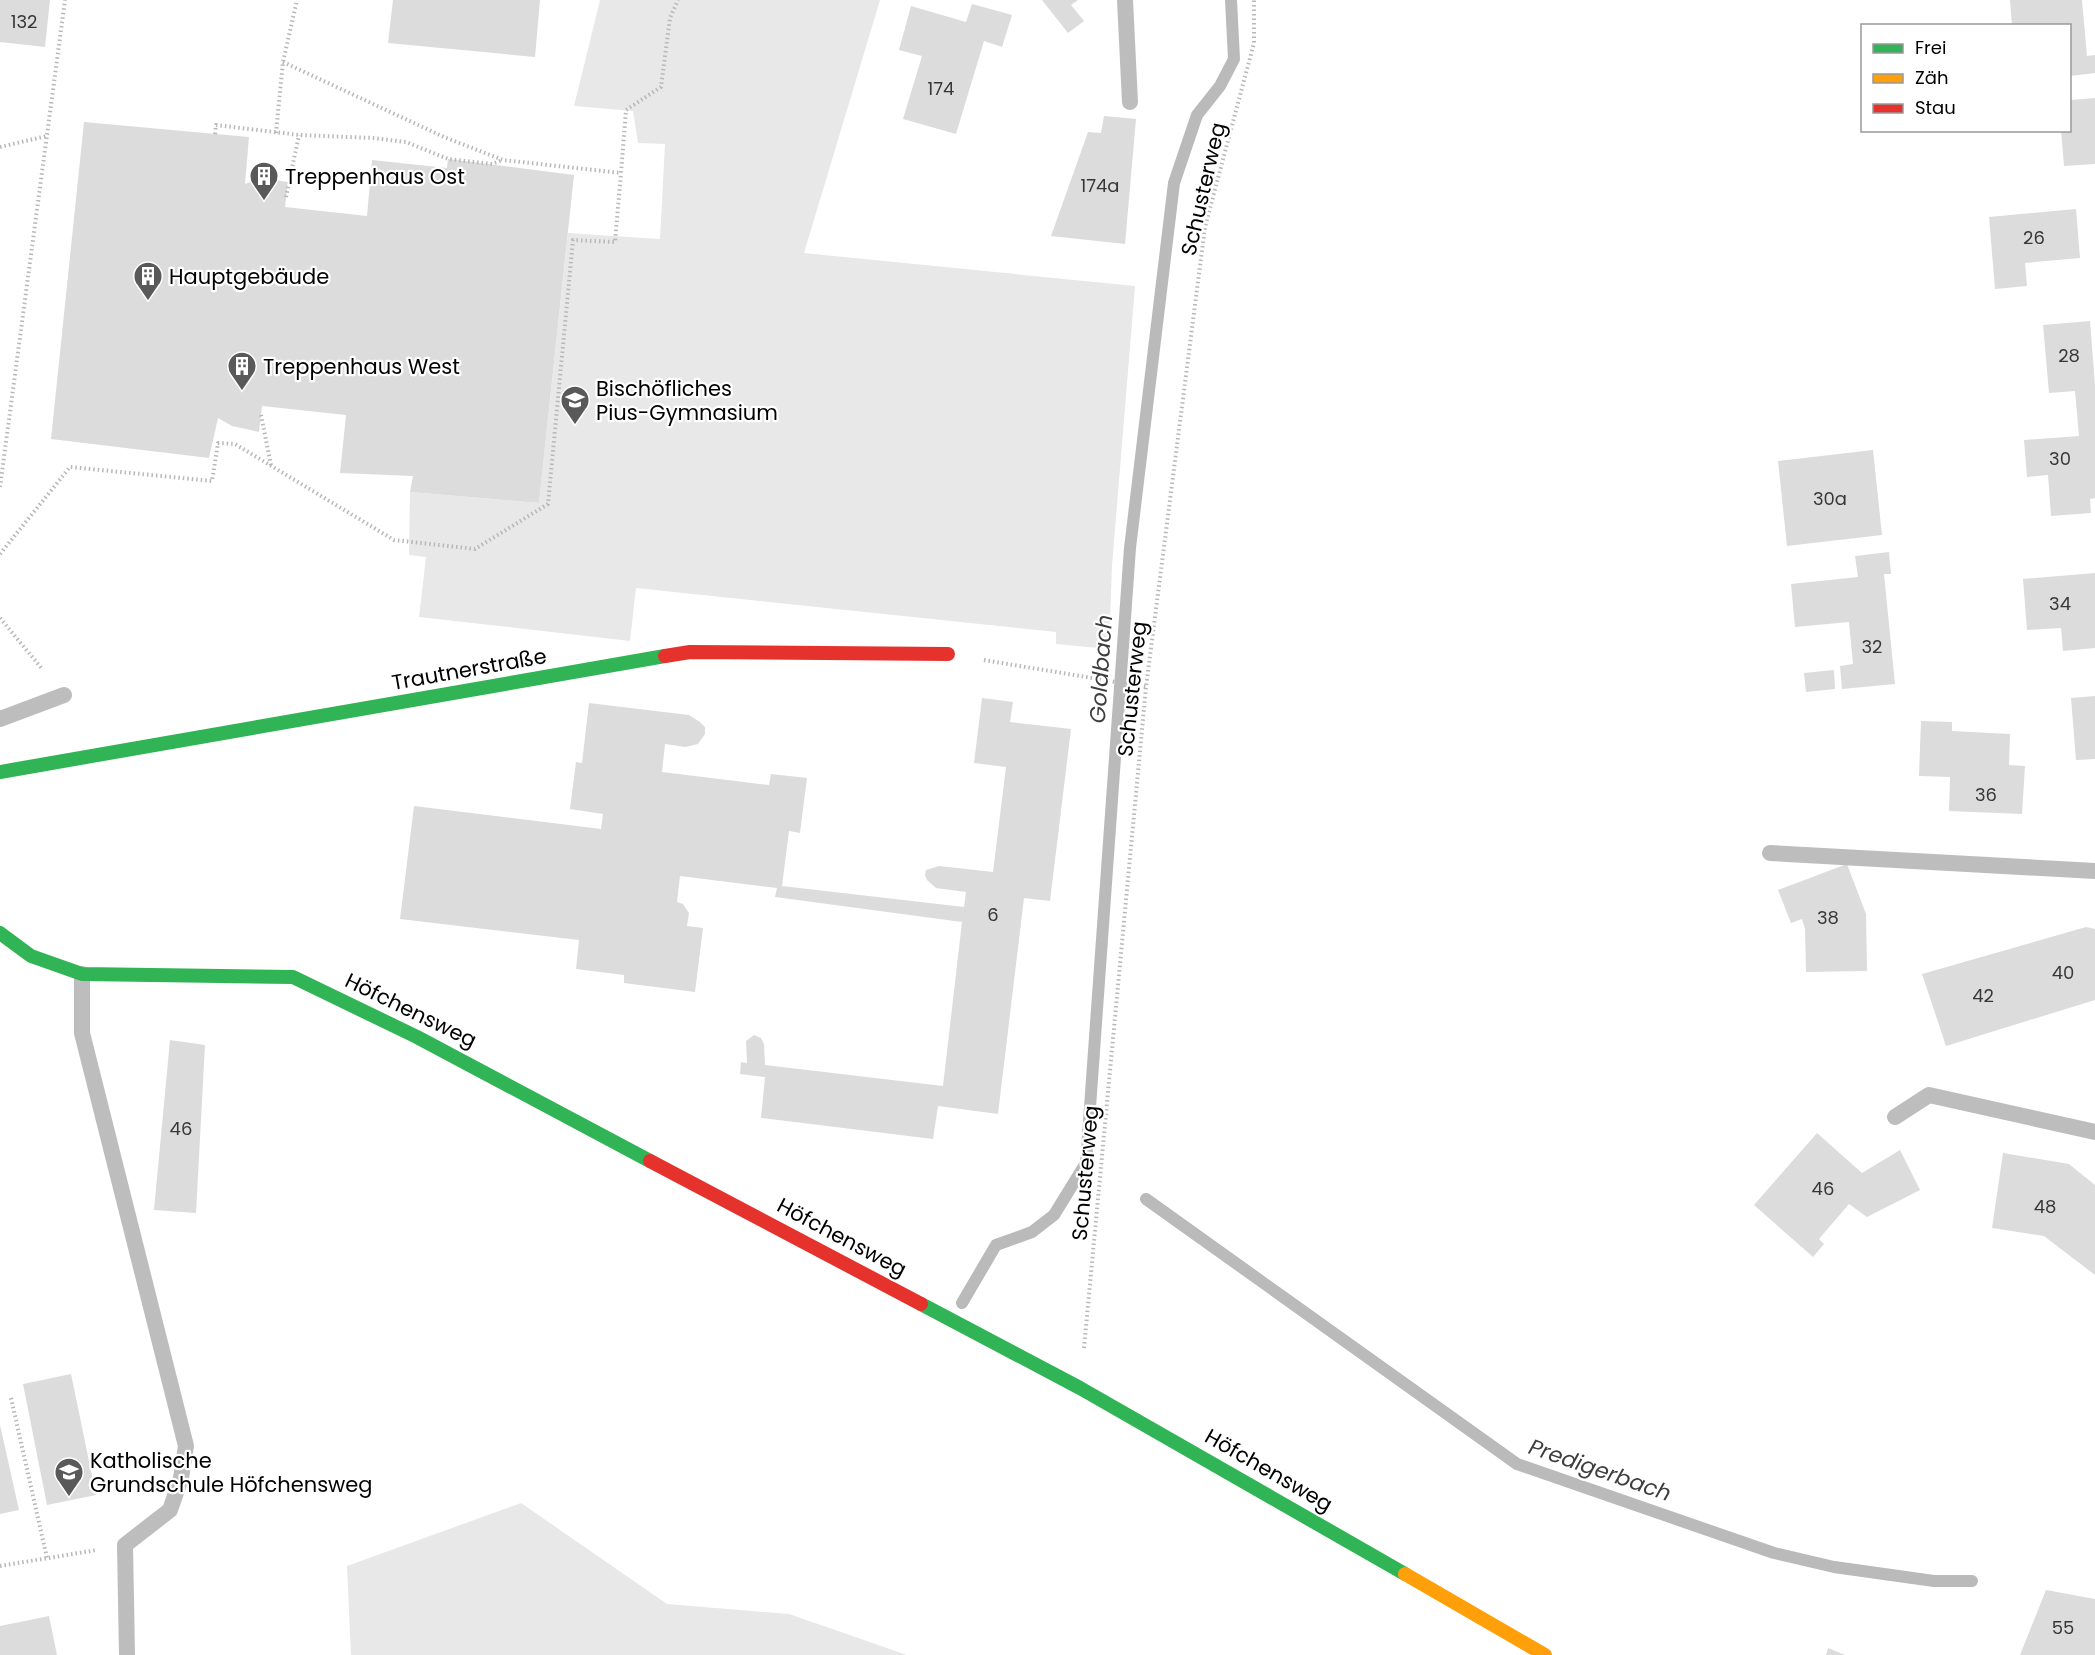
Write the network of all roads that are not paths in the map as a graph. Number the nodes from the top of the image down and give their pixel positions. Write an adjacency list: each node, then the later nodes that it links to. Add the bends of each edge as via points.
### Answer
1 (1125, 0): 2 (lane)
2 (1130, 102)
3 (948, 654): 6 (street, Trautnerstraße, via 690,652)
4 (64, 695): 5 (lane)
5 (0, 719)
6 (0, 772)
7 (1770, 853): 8 (lane)
8 (2095, 870)
9 (0, 933): 10 (street, Höfchensweg, via 31,956)
10 (82, 974): 13 (lane, via 82,1033 186,1446 170,1510 125,1545); 14 (street, Höfchensweg, via 293,977 417,1037 1080,1388)
11 (1895, 1117): 12 (lane, via 1929,1095)
12 (2095, 1132)
13 (127, 1655)
14 (1545, 1655)

